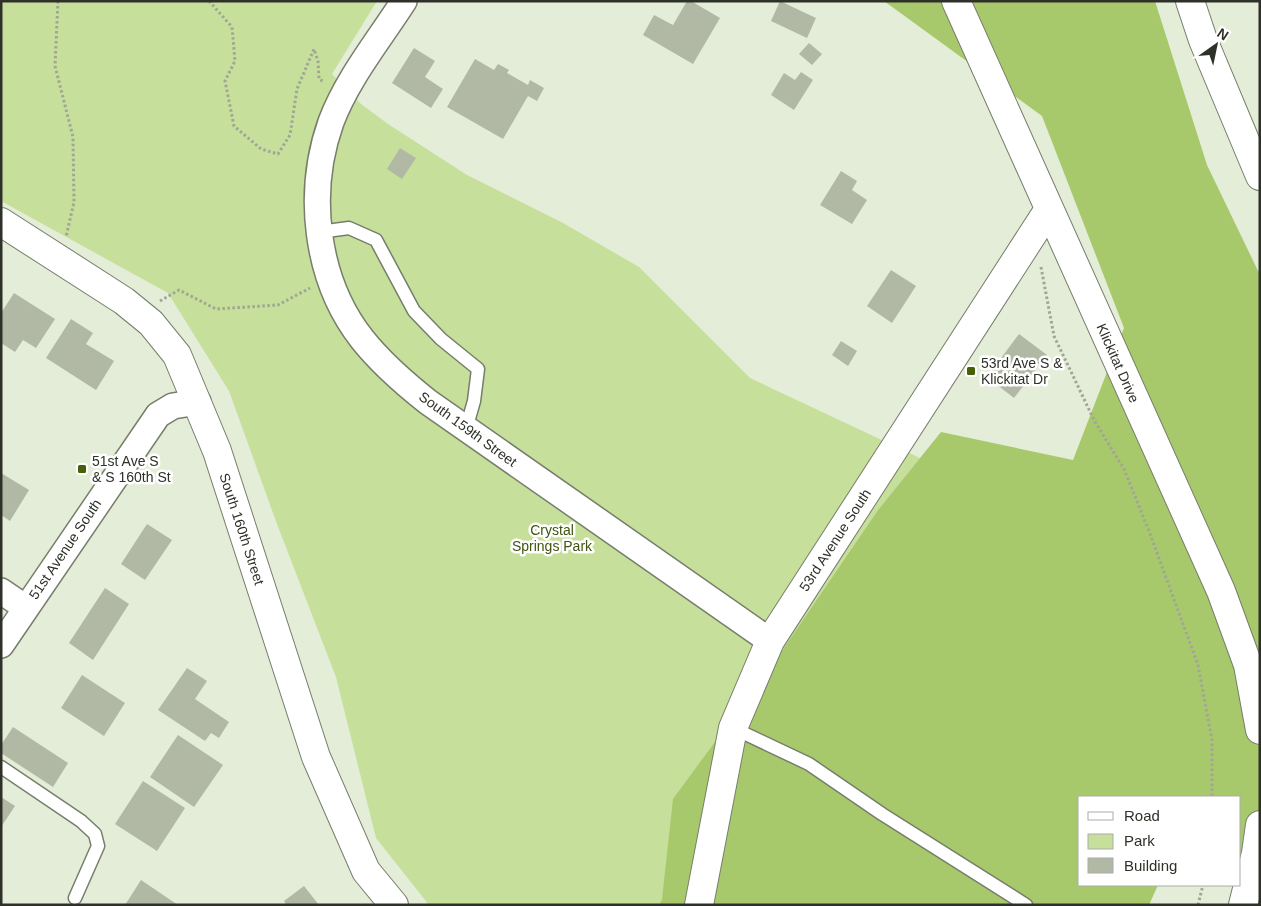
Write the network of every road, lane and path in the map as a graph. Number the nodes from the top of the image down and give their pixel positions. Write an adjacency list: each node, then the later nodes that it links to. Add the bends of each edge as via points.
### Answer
1 (58, 1): 13 (path, via 55,66 73,137 74,202 70,226)
2 (208, 1): 7 (path, via 232,27 235,61 225,81 234,126 261,149 278,154 290,135 297,89 314,49 319,79)
3 (404, 1): 7 (street)
4 (956, 1): 10 (main road, Klickitat Drive)
5 (1190, 1): 6 (main road)
6 (1204, 40): 8 (main road); 9 (main road)
7 (343, 95): 12 (street, South 159th Street, via 323,148 317,202)
8 (1260, 140)
9 (1260, 176)
10 (1049, 209): 21 (main road, 53rd Avenue South); 24 (main road, Klickitat Drive, via 1235,625 1248,665)
11 (1, 222): 13 (main road, South 160th Street)
12 (319, 232): 15 (street, South 159th Street); 18 (lane, via 349,228 376,240 414,311 478,369)
13 (58, 258): 16 (main road, South 160th Street)
14 (1042, 269): 26 (path, via 1054,336 1094,420 1124,469 1198,666 1212,740)
15 (330, 277): 16 (path, via 278,304 216,309 179,290); 18 (street, South 159th Street, via 342,308 361,338 392,373)
16 (143, 315): 17 (main road, South 160th Street, via 177,355)
17 (198, 402): 20 (street, 51st Avenue South, via 173,406 158,415); 30 (main road, South 160th Street, via 217,451 316,757 366,871)
18 (466, 429): 21 (street, South 159th Street)
19 (1, 592): 20 (street)
20 (26, 608): 22 (street, 51st Avenue South)
21 (770, 641): 23 (main road, 53rd Avenue South)
22 (1, 646)
23 (734, 728): 31 (main road, 53rd Avenue South); 32 (lane, via 808,764)
24 (1260, 730)
25 (1, 767): 29 (lane, via 95,834 98,846)
26 (1212, 796)
27 (1260, 825): 34 (main road)
28 (1203, 886): 33 (path)
29 (75, 898)
30 (394, 905)
31 (700, 905)
32 (1026, 905)
33 (1198, 905)
34 (1243, 905)

